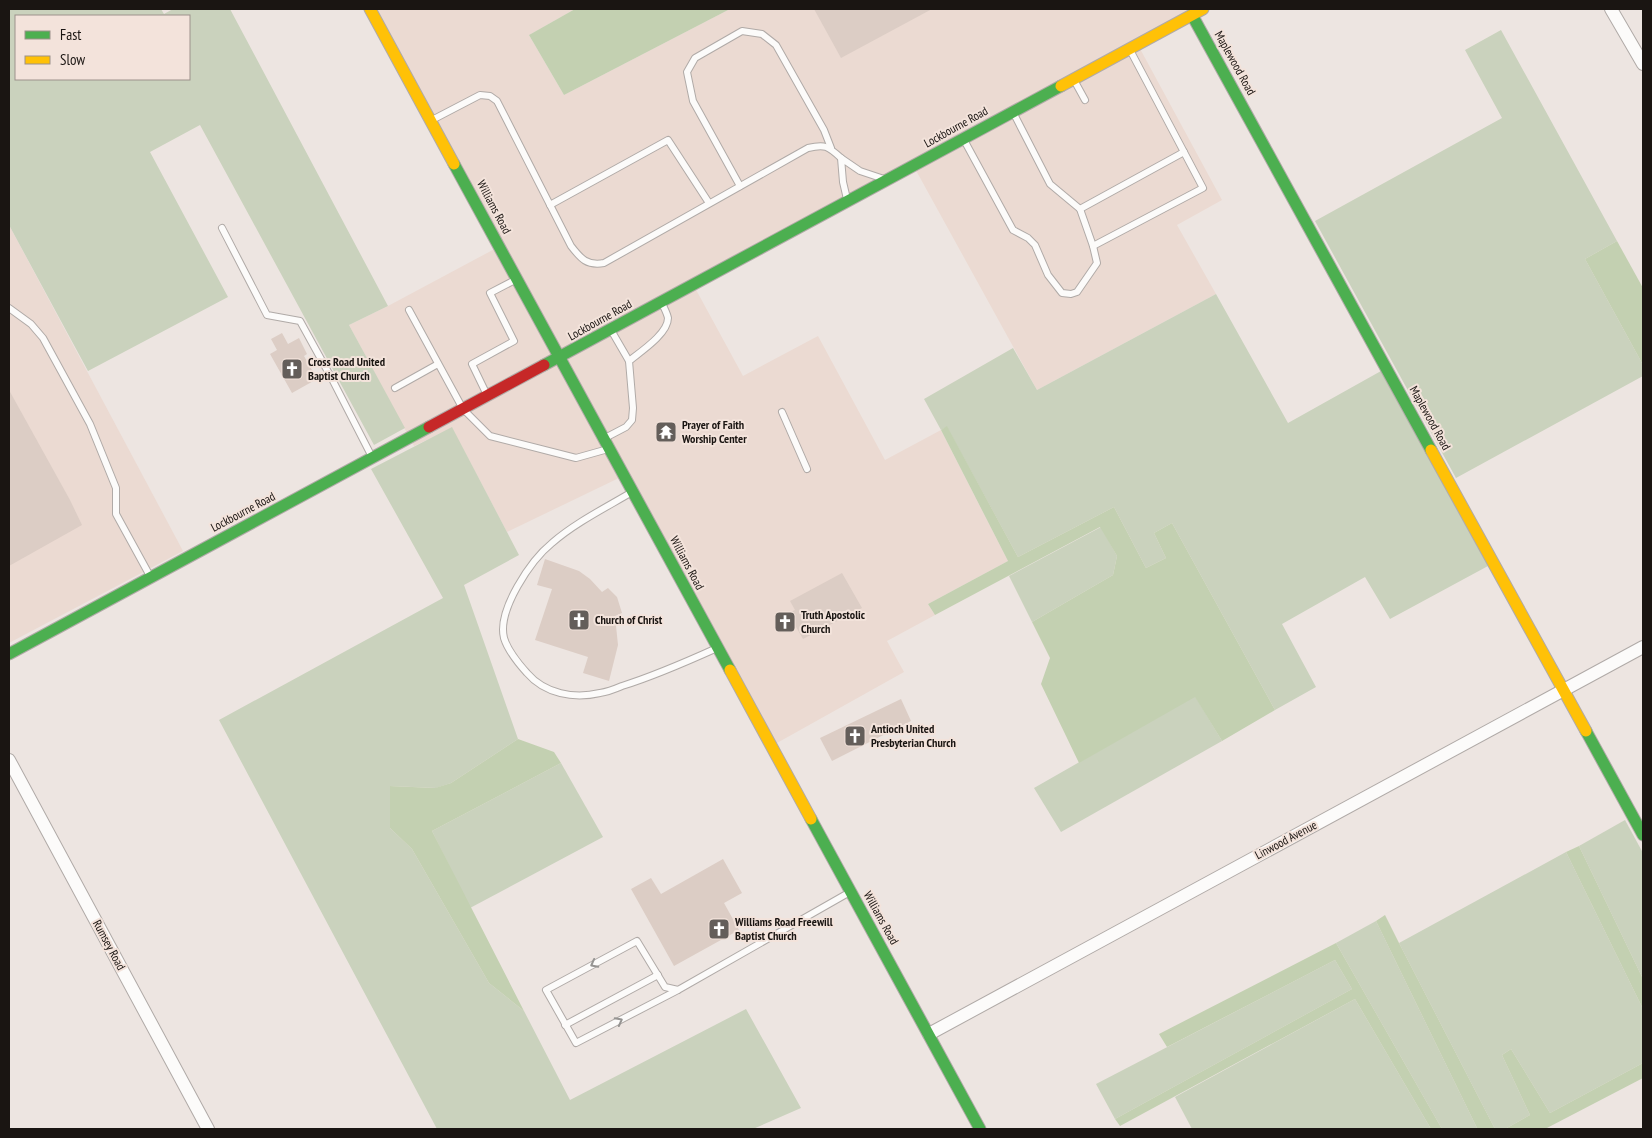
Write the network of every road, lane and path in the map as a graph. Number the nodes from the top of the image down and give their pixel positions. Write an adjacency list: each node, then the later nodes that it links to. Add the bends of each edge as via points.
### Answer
1 (370, 9): 10 (street, Williams Road)
2 (1203, 9): 4 (street, Lockbourne Road)
3 (1611, 9): 6 (street)
4 (1192, 15): 5 (street, Lockbourne Road); 43 (street, Maplewood Road)
5 (1129, 49): 7 (street, Lockbourne Road); 13 (lane)
6 (1643, 64)
7 (1073, 79): 8 (lane); 9 (street, Lockbourne Road)
8 (1086, 100)
9 (1012, 112): 11 (street, Lockbourne Road); 20 (lane, via 1050,184)
10 (431, 120): 19 (lane, via 475,97 490,96 497,101 508,120); 23 (street, Williams Road)
11 (964, 139): 15 (street, Lockbourne Road); 22 (lane, via 1013,230 1036,245 1048,275 1062,292 1077,292 1097,263)
12 (831, 148): 14 (lane); 16 (lane, via 821,145 808,148); 16 (lane, via 776,45 762,34 742,31 695,58 687,72 693,101)
13 (1184, 152): 20 (lane); 22 (lane, via 1203,188)
14 (841, 158): 15 (lane, via 860,172); 17 (lane)
15 (887, 180): 17 (street, Lockbourne Road)
16 (740, 186): 18 (lane)
17 (848, 202): 24 (street, Lockbourne Road)
18 (710, 203): 19 (lane, via 595,264 587,262 571,246); 19 (lane, via 668,140)
19 (550, 205)
20 (1080, 209): 22 (lane)
21 (222, 228): 36 (lane, via 268,315 300,321)
22 (1093, 246)
23 (517, 279): 28 (street, Williams Road); 32 (lane, via 490,293 514,341 472,364)
24 (661, 302): 27 (street, Lockbourne Road); 29 (lane, via 668,316 663,332)
25 (9, 308): 39 (lane, via 31,324 43,338 90,424 112,474 116,488 116,514)
26 (409, 310): 30 (lane)
27 (611, 330): 28 (street, Lockbourne Road); 29 (lane)
28 (560, 358): 32 (street, Lockbourne Road); 35 (street, Williams Road)
29 (628, 361): 35 (lane, via 632,420)
30 (438, 364): 31 (lane); 33 (lane)
31 (395, 388)
32 (488, 396): 33 (street, Lockbourne Road)
33 (463, 410): 35 (lane, via 490,436 576,458); 36 (street, Lockbourne Road)
34 (782, 412): 37 (lane)
35 (607, 444): 38 (street, Williams Road)
36 (372, 458): 39 (street, Lockbourne Road)
37 (807, 469)
38 (633, 492): 40 (street, Williams Road); 40 (lane, via 567,532 539,555 506,608 504,638 531,678 560,694 573,695 599,694)
39 (150, 578): 42 (street, Lockbourne Road)
40 (718, 647): 46 (street, Williams Road)
41 (1643, 647): 43 (street, Linwood Avenue)
42 (9, 654)
43 (1564, 690): 45 (street, Maplewood Road); 50 (street, Linwood Avenue)
44 (9, 760): 51 (street, Rumsey Road)
45 (1643, 835)
46 (851, 892): 48 (lane); 50 (street, Williams Road)
47 (658, 975): 48 (lane, via 665,987); 49 (lane); 49 (lane, one-way to 49, via 637,941 546,990)
48 (678, 990): 49 (lane, one-way to 48, via 576,1043)
49 (565, 1025)
50 (929, 1034): 52 (street, Williams Road)
51 (208, 1129)
52 (980, 1129)

